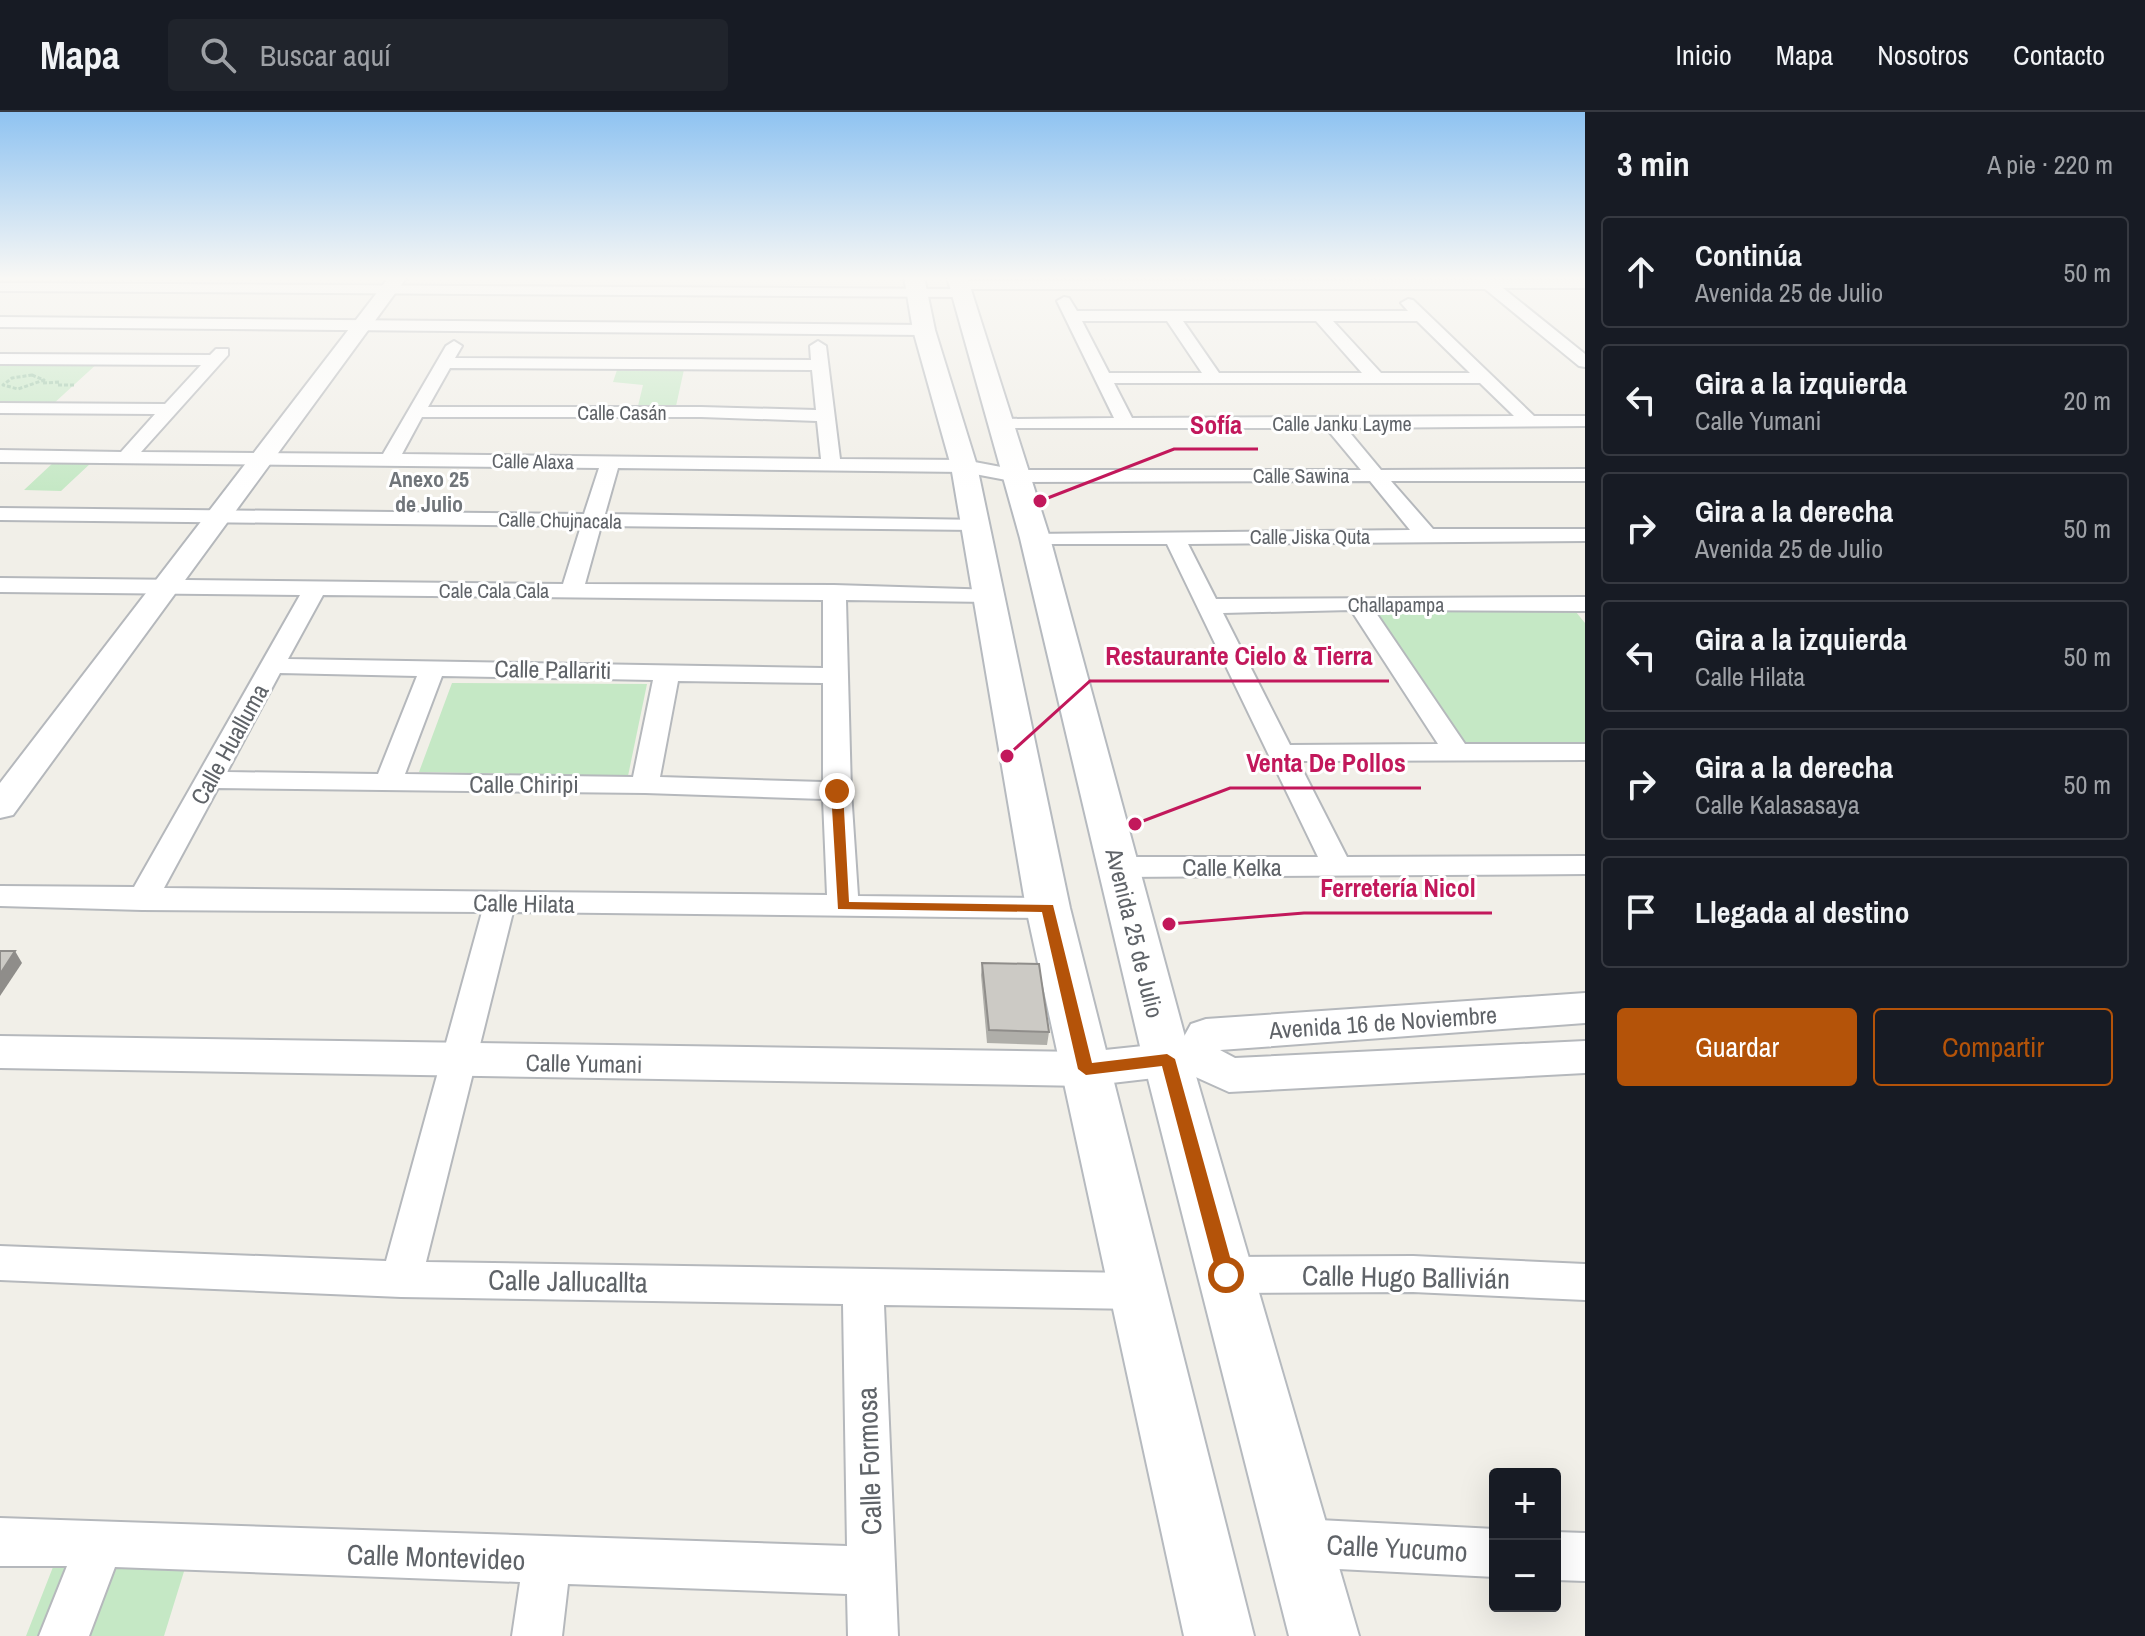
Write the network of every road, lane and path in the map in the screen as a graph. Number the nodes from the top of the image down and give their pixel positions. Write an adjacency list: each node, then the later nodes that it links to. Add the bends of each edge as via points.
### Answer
1 (226, 348): 13 (street)
2 (344, 348): 37 (street)
3 (453, 348): 15 (street)
4 (818, 348): 17 (street)
5 (947, 348): 41 (main road)
6 (966, 348): 33 (main road, Avenida 25 de Julio)
7 (1087, 348): 18 (street)
8 (1194, 348): 19 (street)
9 (1349, 348): 21 (street)
10 (1454, 348): 20 (street)
11 (1568, 348): 14 (street)
12 (0, 359): 13 (street)
13 (215, 360): 26 (street)
14 (1585, 362)
15 (445, 363): 16 (street); 27 (street)
16 (706, 363): 17 (street); 28 (street)
17 (818, 365): 29 (street)
18 (1101, 378): 19 (street); 34 (street)
19 (1214, 378): 21 (street)
20 (1484, 378): 21 (street); 31 (street)
21 (1377, 379)
22 (2, 382): 23 (path, via 12,389); 23 (path, via 32,375 43,378)
23 (42, 383): 24 (path)
24 (74, 385)
25 (0, 408): 26 (street)
26 (170, 409): 36 (street)
27 (418, 412): 28 (street, Calle Casán); 38 (street)
28 (701, 412): 29 (street, Calle Casán)
29 (826, 416): 40 (street)
30 (1585, 421): 31 (street, Calle Janku Layme)
31 (1530, 422): 32 (street, Calle Janku Layme)
32 (1332, 423): 34 (street, Calle Janku Layme); 42 (street)
33 (1003, 424): 34 (street, Calle Janku Layme); 44 (main road, Avenida 25 de Julio)
34 (1126, 424)
35 (0, 456): 36 (street, Calle Alaxa)
36 (126, 457): 37 (street, Calle Alaxa)
37 (261, 459): 38 (street, Calle Alaxa); 46 (street)
38 (389, 460): 39 (street, Calle Alaxa)
39 (610, 462): 40 (street, Calle Alaxa); 47 (street)
40 (831, 465): 41 (street, Calle Alaxa)
41 (964, 466): 44 (street, Calle Alaxa); 48 (main road)
42 (1377, 475): 43 (street, Calle Sawina); 44 (street, Calle Sawina); 49 (street)
43 (1585, 475)
44 (1017, 476): 52 (main road, Avenida 25 de Julio)
45 (0, 514): 46 (street, Calle Chujnacala)
46 (218, 516): 47 (street, Calle Chujnacala); 53 (street)
47 (594, 520): 48 (street, Calle Chujnacala); 56 (street)
48 (976, 524): 58 (main road)
49 (1426, 535): 50 (street, Calle Jiska Quta); 51 (street, Calle Jiska Quta)
50 (1585, 535)
51 (1174, 537): 52 (street, Calle Jiska Quta); 60 (street)
52 (1035, 538): 76 (main road, Avenida 25 de Julio)
53 (165, 587): 54 (street, Cale Cala Cala); 55 (street, Cale Cala Cala); 73 (street)
54 (3, 588)
55 (315, 589): 56 (street, Cale Cala Cala); 62 (street, Calle Hualluma)
56 (572, 590): 57 (street, Cale Cala Cala)
57 (834, 592): 58 (street, Cale Cala Cala); 65 (street)
58 (989, 595): 81 (main road)
59 (1358, 603): 60 (street, Challapampa); 61 (street, Challapampa); 66 (street)
60 (1208, 606): 68 (street)
61 (1581, 608)
62 (273, 666): 63 (street, Calle Pallariti); 69 (street, Calle Hualluma)
63 (433, 668): 64 (street, Calle Pallariti); 70 (street)
64 (667, 671): 65 (street, Calle Pallariti); 71 (street)
65 (834, 676): 72 (street)
66 (1456, 751): 67 (street); 68 (street)
67 (1585, 752)
68 (1280, 753): 75 (street)
69 (210, 780): 70 (street, Calle Chiripi); 78 (street, Calle Hualluma)
70 (388, 783): 71 (street, Calle Chiripi)
71 (645, 785): 72 (street, Calle Chiripi)
72 (837, 791): 80 (street)
73 (0, 807)
74 (1585, 865): 75 (street, Calle Kelka)
75 (1337, 866): 76 (street, Calle Kelka)
76 (1118, 867): 85 (main road, Avenida 25 de Julio)
77 (0, 896): 78 (street, Calle Hilata)
78 (142, 900): 79 (street, Calle Hilata)
79 (500, 903): 80 (street, Calle Hilata); 86 (street)
80 (843, 906): 81 (street, Calle Hilata)
81 (1048, 908): 87 (main road)
82 (1585, 1008): 85 (street, Avenida 16 de Noviembre, via 1206,1035)
83 (0, 1052): 86 (street, Calle Yumani)
84 (1585, 1057): 85 (street, Avenida 16 de Noviembre, via 1229,1075)
85 (1181, 1058): 87 (street, Calle Yumani); 89 (main road, Avenida 25 de Julio)
86 (459, 1062): 87 (street, Calle Yumani); 90 (street)
87 (1086, 1069): 93 (main road)
88 (0, 1263): 90 (street, Calle Jallucallta)
89 (1226, 1275): 91 (street, Calle Hugo Ballivián, via 1413,1274); 96 (main road, Avenida 25 de Julio)
90 (401, 1279): 92 (street, Calle Jallucallta)
91 (1585, 1282)
92 (863, 1287): 93 (street, Calle Jallucallta); 101 (street, Calle Formosa)
93 (1137, 1291): 105 (main road)
94 (0, 1542): 95 (street, Calle Montevideo)
95 (100, 1543): 100 (street, Calle Montevideo); 102 (street)
96 (1299, 1543): 97 (street, Calle Yucumo); 106 (main road, Avenida 25 de Julio)
97 (1489, 1553)
98 (1561, 1556): 99 (street)
99 (1585, 1557)
100 (547, 1561): 101 (street, Calle Montevideo); 103 (street)
101 (873, 1571): 104 (street, Calle Formosa)
102 (64, 1636)
103 (537, 1636)
104 (873, 1636)
105 (1219, 1636)
106 (1324, 1636)

